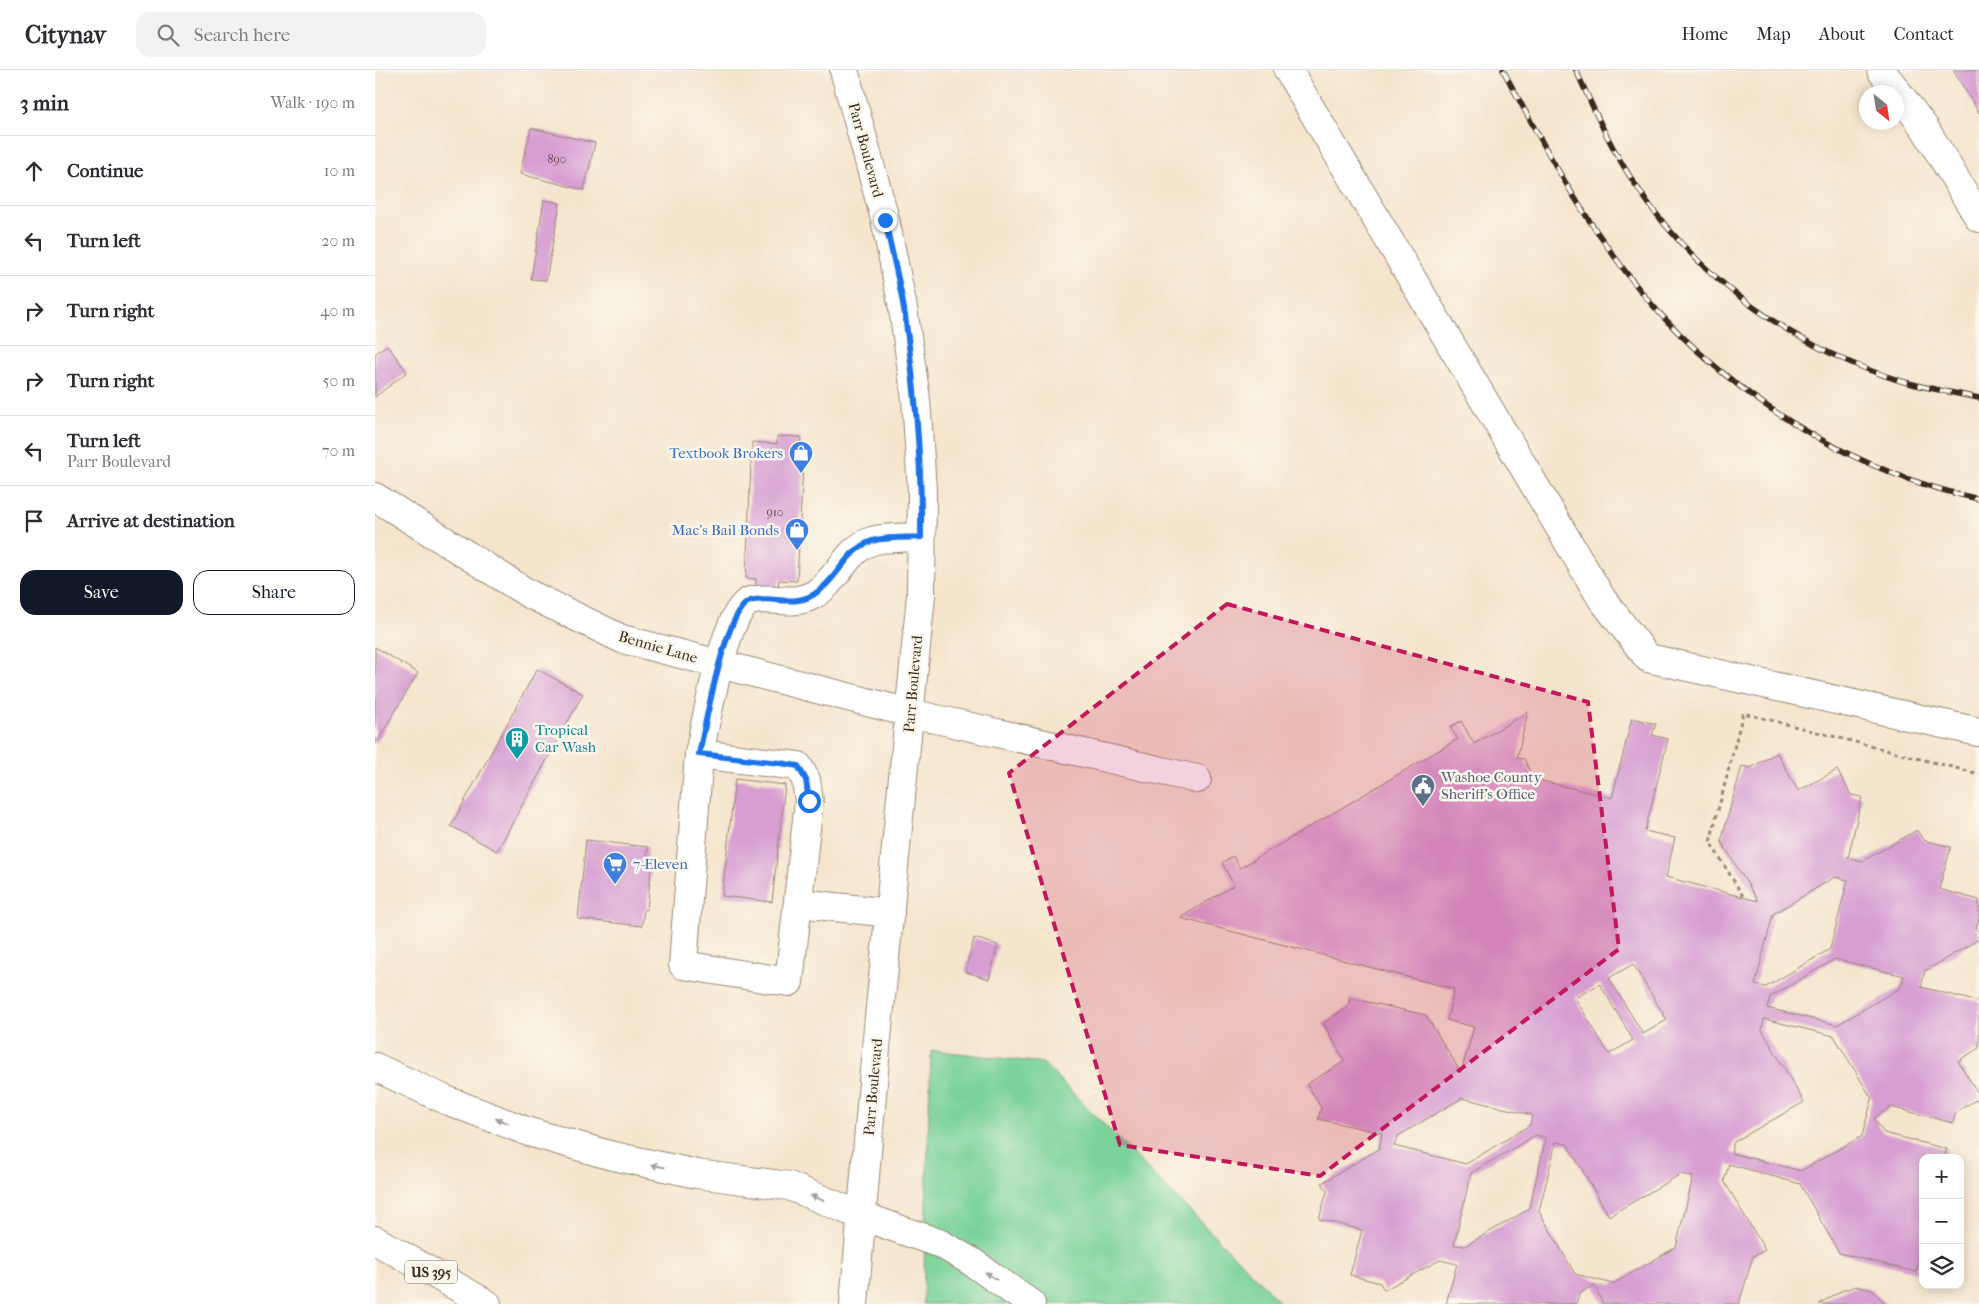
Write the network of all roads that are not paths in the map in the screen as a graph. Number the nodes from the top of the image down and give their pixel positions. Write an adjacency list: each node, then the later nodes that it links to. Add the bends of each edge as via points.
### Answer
1 (845, 70): 6 (main road, Parr Boulevard, via 885,220 903,308 915,399 922,490)
2 (1288, 70): 9 (main road, via 1602,598 1648,658)
3 (1881, 70): 4 (main road, via 1924,127)
4 (1979, 218)
5 (375, 497): 7 (main road, Bennie Lane, via 535,597 622,639)
6 (921, 537): 7 (main road, via 872,541 855,551 830,582 813,595 794,602 749,602 735,619); 8 (main road, Parr Boulevard, via 921,596)
7 (718, 664): 8 (main road, Bennie Lane); 10 (main road)
8 (911, 713): 11 (main road, Bennie Lane); 13 (main road, Parr Boulevard)
9 (1979, 732)
10 (699, 754): 12 (main road, via 798,766 806,780 809,801); 12 (main road, via 683,965 789,982)
11 (1197, 779)
12 (799, 903): 13 (main road)
13 (890, 914): 15 (main road, Parr Boulevard)
14 (375, 1067): 15 (main road, one-way to 14, via 789,1186 697,1174 609,1155 529,1132 446,1100)
15 (862, 1216): 18 (main road, Parr Boulevard); 19 (main road, one-way to 15, via 941,1244)
16 (375, 1240): 17 (main road, US 395)
17 (487, 1304)
18 (854, 1304)
19 (1031, 1304)

